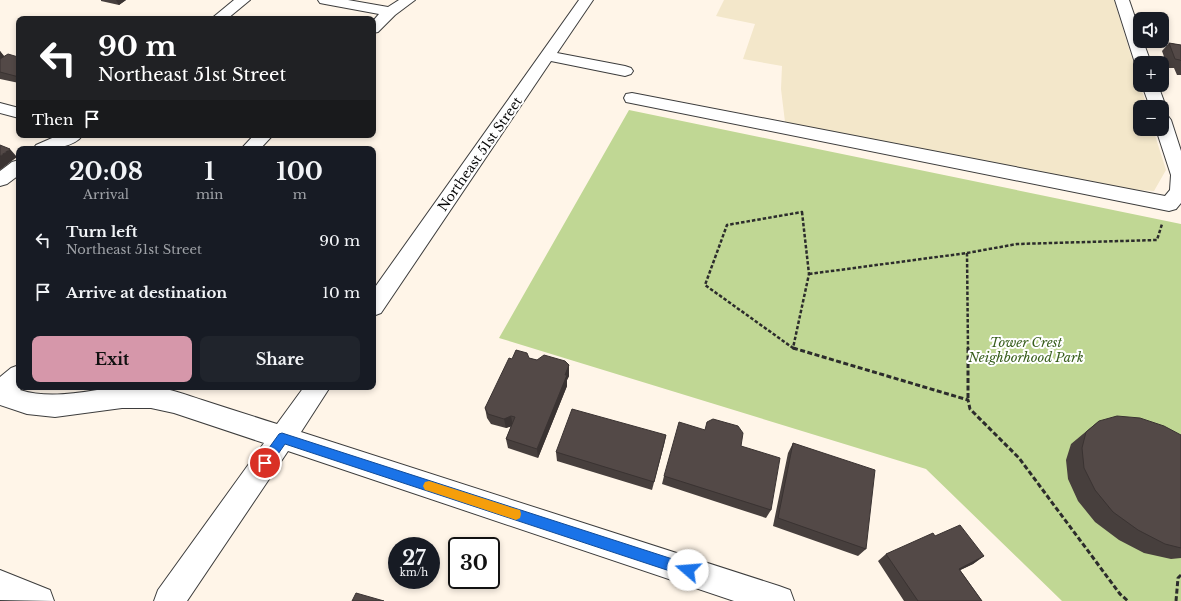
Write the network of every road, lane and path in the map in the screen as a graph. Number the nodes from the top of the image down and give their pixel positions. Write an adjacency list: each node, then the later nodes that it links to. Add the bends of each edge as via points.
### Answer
1 (243, 0): 7 (street)
2 (325, 0): 6 (street)
3 (408, 0): 6 (street)
4 (586, 0): 9 (street, Northeast 51st Street)
5 (1122, 0): 10 (street)
6 (390, 12): 8 (street)
7 (222, 16)
8 (376, 25)
9 (547, 56): 11 (street); 25 (street, Northeast 51st Street)
10 (1141, 56)
11 (625, 71)
12 (632, 98): 22 (street)
13 (0, 108): 14 (street)
14 (16, 112)
15 (1167, 136): 22 (street, via 1180,175 1180,192)
16 (67, 138): 18 (street)
17 (261, 138): 19 (street)
18 (49, 146)
19 (253, 146)
20 (16, 168): 21 (street)
21 (0, 180)
22 (1169, 204): 23 (path, via 1157,240 1017,244)
23 (967, 253): 24 (path); 30 (path)
24 (809, 274): 26 (path); 26 (path, via 802,212 727,226 704,285)
25 (376, 303)
26 (793, 348): 30 (path)
27 (16, 378): 29 (street)
28 (316, 390): 31 (street)
29 (0, 394): 31 (street, via 27,403 55,406 122,397 151,397 174,402)
30 (968, 400): 37 (path, via 970,409 1019,458 1120,594)
31 (282, 438): 35 (street); 36 (street)
32 (1181, 575): 38 (path, via 1178,578)
33 (0, 585): 34 (street)
34 (40, 601)
35 (169, 601)
36 (779, 601)
37 (1128, 601)
38 (1176, 601)

